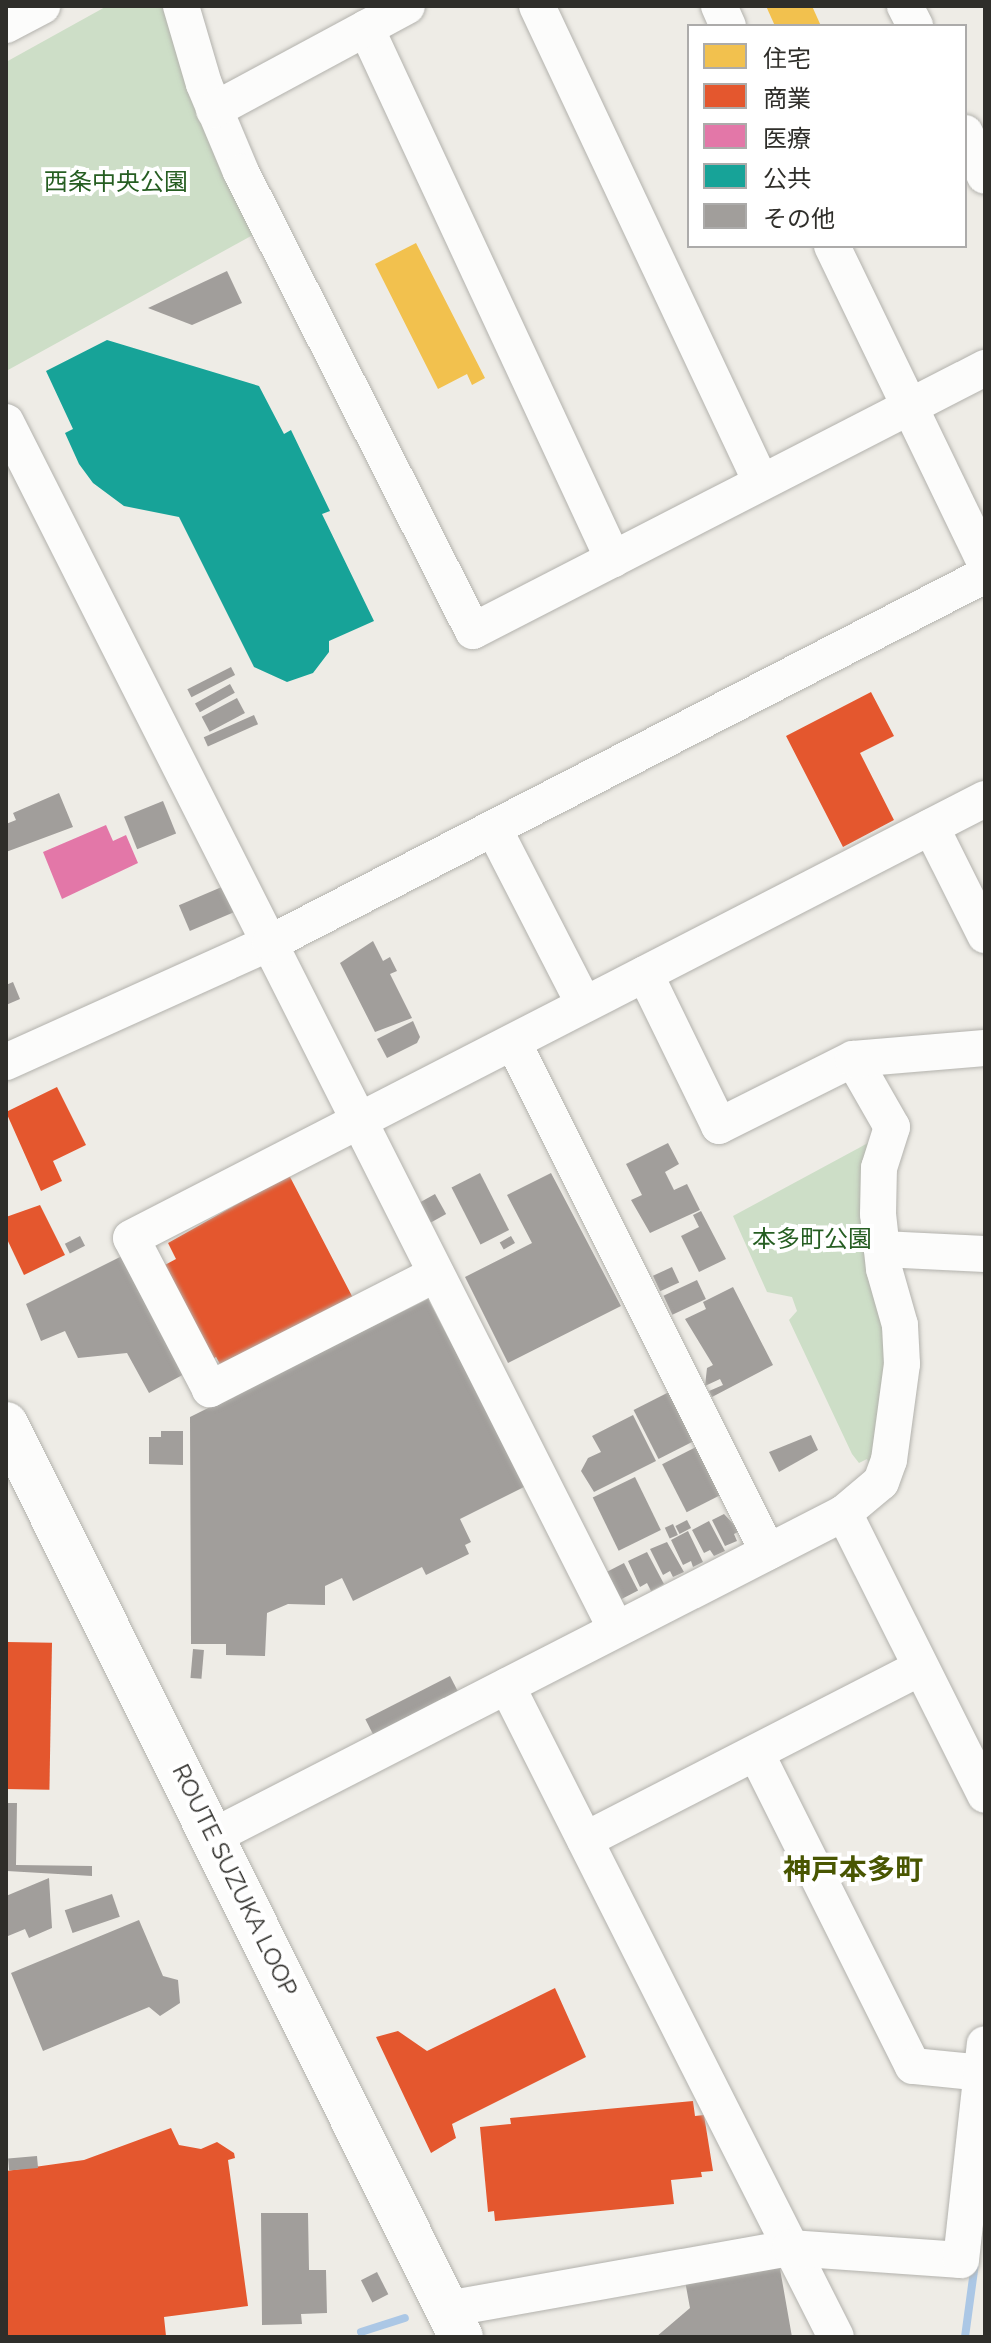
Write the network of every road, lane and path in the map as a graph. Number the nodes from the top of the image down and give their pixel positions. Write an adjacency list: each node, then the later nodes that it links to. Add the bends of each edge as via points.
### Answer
1 (42, 6): 7 (street)
2 (181, 6): 9 (street)
3 (407, 6): 8 (street)
4 (537, 6): 16 (street)
5 (905, 6): 6 (street)
6 (914, 24)
7 (6, 25)
8 (366, 28): 9 (street); 17 (street)
9 (214, 110): 17 (street, via 473,631)
10 (967, 137): 11 (street)
11 (985, 176)
12 (833, 248): 14 (street)
13 (985, 368): 14 (street)
14 (908, 407): 16 (street); 18 (street)
15 (6, 422): 24 (street)
16 (761, 482): 17 (street)
17 (613, 559)
18 (985, 563)
19 (985, 575): 22 (street)
20 (985, 799): 21 (street)
21 (931, 827): 23 (street); 25 (street)
22 (494, 829): 24 (street); 26 (street)
23 (985, 935)
24 (270, 943): 30 (street); 31 (street)
25 (645, 974): 26 (street); 29 (street, via 719,1126)
26 (584, 1004): 27 (street)
27 (513, 1042): 31 (street); 37 (street)
28 (985, 1048): 29 (street)
29 (853, 1059): 32 (street, via 892,1127 879,1168)
30 (6, 1062)
31 (360, 1121): 34 (street); 34 (street, via 131,1238 210,1389)
32 (882, 1249): 33 (street); 36 (street, via 901,1351 889,1460 881,1482)
33 (985, 1254)
34 (436, 1274): 38 (street)
35 (6, 1424): 43 (main road, ROUTE SUZUKA LOOP)
36 (844, 1513): 37 (street); 39 (street)
37 (768, 1552): 38 (street)
38 (616, 1629): 40 (street)
39 (920, 1668): 41 (street); 42 (street)
40 (507, 1686): 43 (street); 44 (street)
41 (756, 1753): 44 (street); 45 (street, via 913,2066)
42 (985, 1795)
43 (214, 1836): 48 (main road, ROUTE SUZUKA LOOP)
44 (585, 1840): 47 (street)
45 (984, 2059): 46 (street)
46 (977, 2174): 47 (street, via 961,2260)
47 (790, 2248): 48 (street); 49 (street)
48 (454, 2323)
49 (836, 2337)

